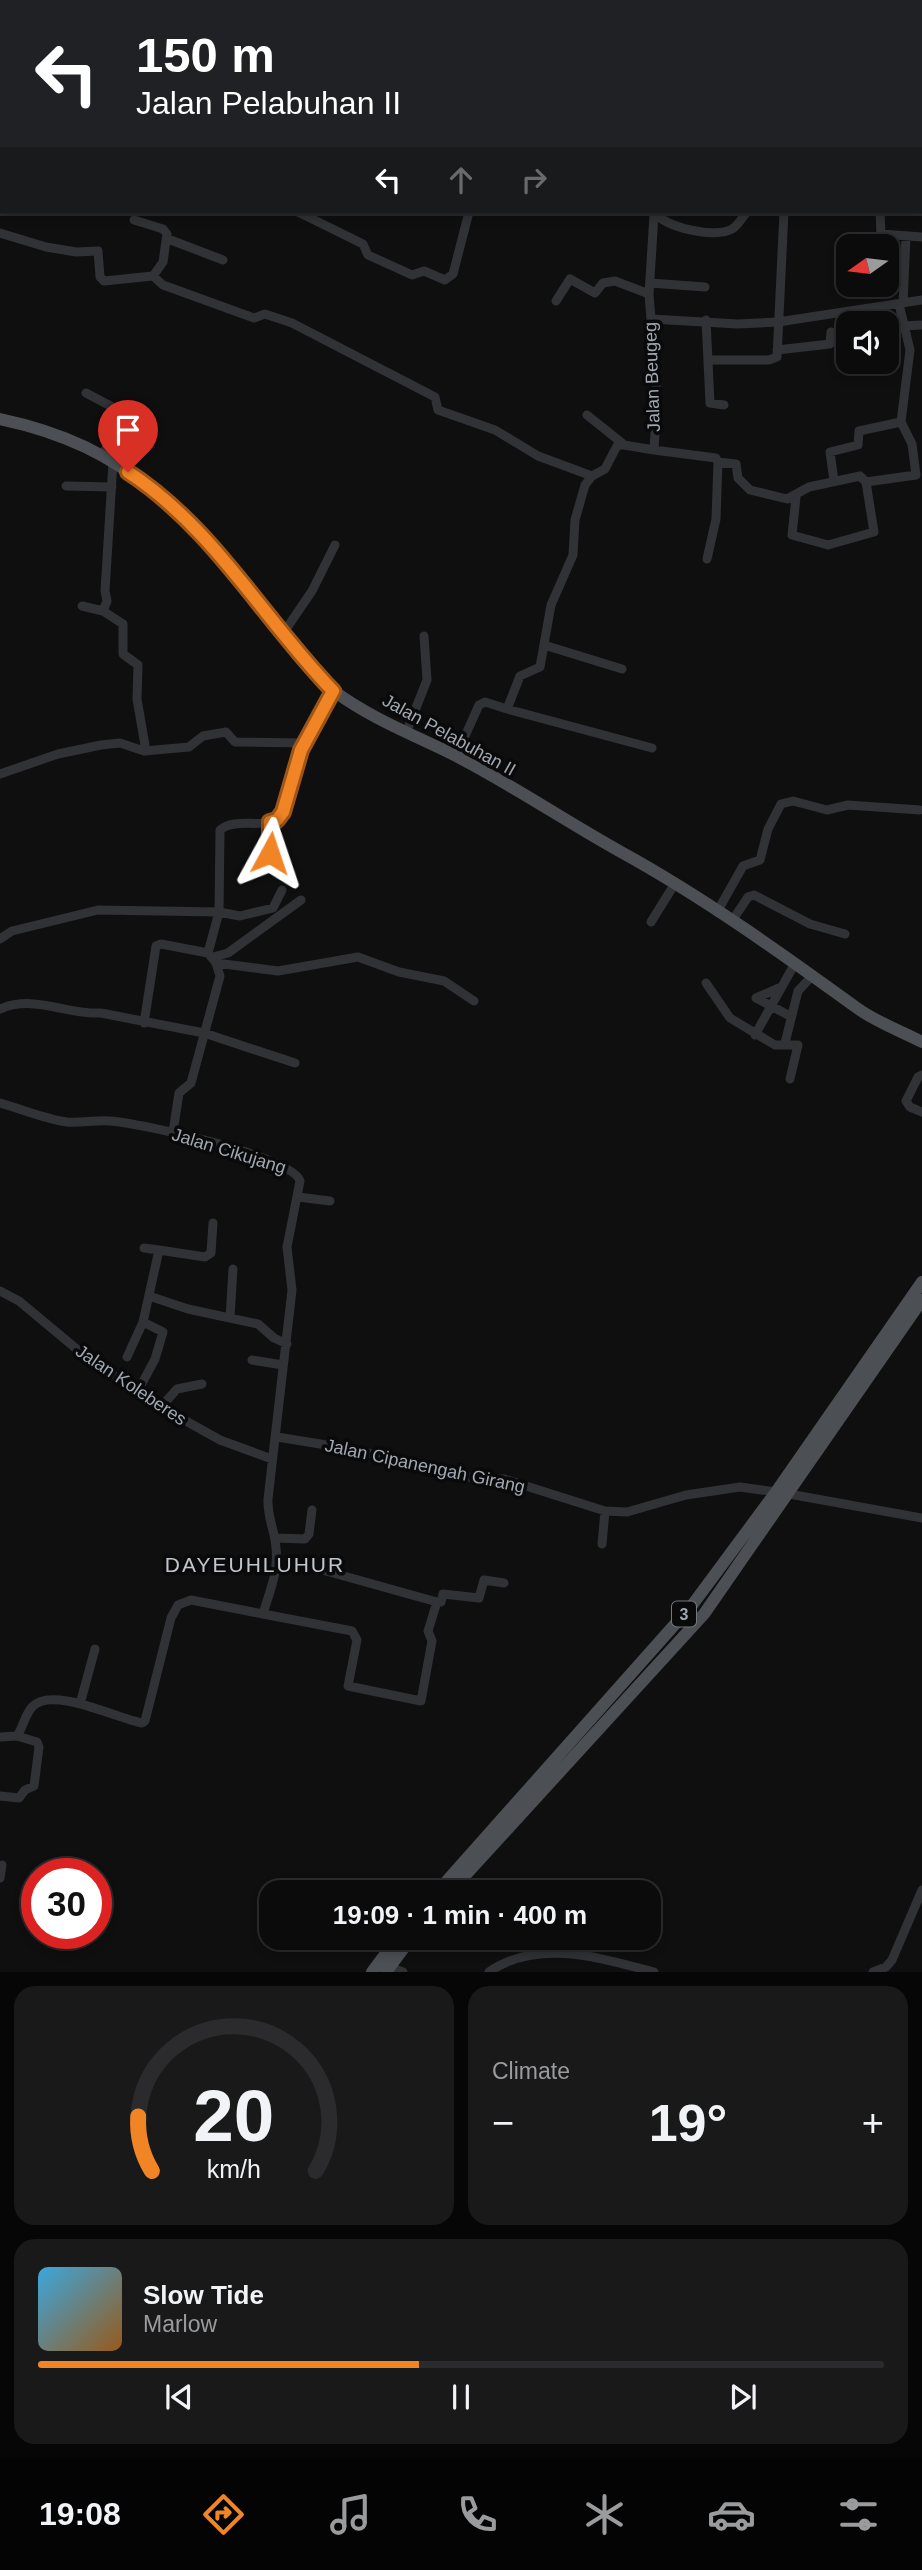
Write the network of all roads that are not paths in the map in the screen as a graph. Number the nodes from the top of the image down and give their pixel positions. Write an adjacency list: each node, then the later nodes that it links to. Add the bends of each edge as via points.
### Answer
1 (303, 214): 2 (street, via 362,244 368,255 412,275 424,271 445,280 453,274)
2 (468, 214)
3 (654, 214): 15 (street, Jalan Beugeg)
4 (656, 214): 5 (street, via 683,228 720,233 732,230)
5 (745, 214)
6 (784, 214): 23 (street)
7 (880, 214): 10 (street, via 881,234)
8 (134, 220): 12 (street, via 163,229)
9 (0, 233): 14 (street, via 46,247 97,250 104,281)
10 (906, 237): 11 (street); 20 (street)
11 (922, 237)
12 (168, 239): 13 (street); 14 (street, via 163,262)
13 (223, 260)
14 (153, 276): 38 (street, via 163,285 254,318 265,314 292,323 435,397 438,411 495,430 538,456)
15 (650, 283): 16 (street); 17 (street, Jalan Beugeg)
16 (705, 287)
17 (649, 294): 19 (street, via 615,281 603,283 595,293 570,279); 21 (street, Jalan Beugeg)
18 (922, 300): 20 (street)
19 (556, 301)
20 (901, 303): 23 (street); 25 (street)
21 (651, 319): 22 (street); 35 (street, Jalan Beugeg, via 657,396)
22 (706, 320): 23 (street); 28 (street)
23 (778, 322): 27 (street)
24 (922, 325): 25 (street)
25 (902, 326): 33 (street, via 910,356)
26 (831, 332): 27 (street, via 830,344)
27 (777, 350): 28 (street, via 772,360)
28 (708, 360): 30 (street, via 710,404)
29 (86, 393): 36 (street, via 122,412)
30 (724, 405)
31 (587, 415): 34 (street)
32 (0, 419): 36 (main road, Jalan Pelabuhan II, via 60,434)
33 (901, 422): 39 (street, via 859,431 858,445 830,452); 40 (street, via 912,444 916,476)
34 (622, 443): 35 (street, Jalan Beugeg); 38 (street, Jalan Beugeg, via 613,449 604,469)
35 (654, 450): 37 (street)
36 (108, 458): 42 (street); 48 (main road, Jalan Pelabuhan II, via 181,513)
37 (719, 462): 43 (street, via 737,465 738,478 750,490 782,499); 45 (street, via 716,519)
38 (592, 476): 50 (street, Jalan Beugeg, via 577,511 573,555 551,605)
39 (834, 481): 40 (street, via 860,476); 43 (street, via 808,487)
40 (866, 482): 43 (street, via 874,532 832,544 791,534)
41 (66, 485): 42 (street)
42 (112, 487): 47 (street)
43 (796, 497)
44 (335, 545): 48 (street, via 312,591)
45 (707, 559)
46 (82, 606): 47 (street)
47 (103, 611): 57 (street, via 123,624 123,656 138,662 137,699)
48 (282, 635): 52 (main road, Jalan Pelabuhan II)
49 (424, 636): 54 (street, via 427,680)
50 (544, 645): 51 (street); 53 (street, Jalan Beugeg, via 540,667 520,676)
51 (622, 668)
52 (333, 691): 54 (main road, Jalan Pelabuhan II); 55 (street)
53 (508, 709): 56 (street); 58 (street, via 482,703)
54 (406, 733): 58 (main road, Jalan Pelabuhan II)
55 (305, 743): 57 (street, via 235,743 226,732 203,736 189,747); 61 (street, via 283,812)
56 (652, 748)
57 (146, 751): 59 (street, via 120,743 101,745)
58 (456, 756): 63 (main road, Jalan Pelabuhan II)
59 (0, 774)
60 (920, 810): 67 (street, via 848,806 827,810 793,801 781,804 760,860 743,866)
61 (270, 822): 62 (street, via 271,855); 66 (street, via 230,823 220,830)
62 (282, 864)
63 (674, 885): 67 (main road, Jalan Pelabuhan II); 69 (street)
64 (282, 890): 66 (street, via 273,908 240,916)
65 (301, 900): 72 (street, via 228,953)
66 (219, 912): 70 (street, via 98,910); 72 (street)
67 (717, 912): 68 (main road, Jalan Pelabuhan II)
68 (732, 921): 71 (street, via 754,895 810,924); 73 (main road, Jalan Pelabuhan II)
69 (651, 922)
70 (4, 934)
71 (845, 934)
72 (212, 958): 77 (street, via 278,971 358,957 443,981); 81 (street, via 156,946); 82 (street, via 220,976)
73 (794, 965): 74 (main road, Jalan Pelabuhan II); 76 (street)
74 (812, 976): 80 (street, via 798,991); 84 (main road, Jalan Pelabuhan II, via 858,1009)
75 (706, 983): 83 (street, via 724,1012)
76 (779, 988): 78 (street); 78 (street, via 756,996)
77 (474, 1001)
78 (771, 1006): 80 (street); 83 (street)
79 (0, 1009): 81 (street, via 44,1003)
80 (790, 1016): 85 (street)
81 (144, 1023): 82 (street)
82 (204, 1033): 86 (street); 91 (street, via 191,1083 179,1093)
83 (755, 1035): 85 (street, via 775,1045)
84 (922, 1042)
85 (785, 1043): 88 (street, via 799,1047)
86 (295, 1062)
87 (922, 1075): 90 (street, via 906,1098 908,1106)
88 (790, 1079)
89 (0, 1103): 91 (street, Jalan Cikujang, via 67,1122 109,1121)
90 (922, 1112)
91 (173, 1132): 92 (street, Jalan Cikujang, via 290,1168 299,1177)
92 (298, 1197): 93 (street); 105 (street, Jalan Cikujang, via 287,1247 292,1290)
93 (330, 1201)
94 (213, 1223): 96 (street, via 211,1253 205,1257)
95 (144, 1248): 96 (street)
96 (159, 1250): 100 (street)
97 (233, 1269): 103 (street)
98 (922, 1282): 102 (main road, 3)
99 (0, 1291): 110 (street, Jalan Koleberes)
100 (149, 1296): 103 (street); 104 (street)
101 (922, 1300): 102 (main road, 3)
102 (906, 1315): 114 (main road, 3)
103 (230, 1318): 105 (street, via 264,1326 274,1338)
104 (143, 1322): 106 (street); 110 (street, via 161,1329 162,1335)
105 (287, 1343): 108 (street, Jalan Cikujang)
106 (127, 1357)
107 (252, 1360): 108 (street)
108 (283, 1365): 112 (street, Jalan Cikujang)
109 (202, 1384): 111 (street, via 177,1389)
110 (138, 1391): 111 (street, Jalan Koleberes)
111 (161, 1407): 113 (street, Jalan Koleberes, via 212,1437)
112 (277, 1437): 113 (street, Jalan Cikujang); 116 (street, Jalan Cipanengah Girang, via 473,1478 504,1479)
113 (272, 1459): 118 (street, Jalan Cikujang, via 268,1514)
114 (783, 1493): 116 (street, Jalan Cipanengah Girang, via 740,1487 663,1500 627,1512); 117 (street, Jalan Cipanengah Girang); 131 (main road, 3, via 693,1604); 132 (main road, 3, via 704,1614)
115 (312, 1510): 118 (street, via 305,1539)
116 (605, 1511): 119 (street)
117 (922, 1518)
118 (275, 1538): 123 (street, Jalan Cikujang, via 277,1563)
119 (602, 1544)
120 (326, 1571): 122 (street)
121 (504, 1583): 122 (street, via 484,1580 481,1598 443,1594)
122 (437, 1602): 123 (street, via 428,1631 432,1641 421,1701 348,1686 357,1640 352,1631)
123 (263, 1614): 125 (street, via 182,1602 171,1618 145,1721)
124 (95, 1649): 125 (street)
125 (80, 1704): 126 (street, via 37,1702)
126 (17, 1736): 127 (street); 128 (street, via 37,1742 39,1747 34,1786 19,1798)
127 (0, 1737)
128 (0, 1796)
129 (2, 1866): 130 (street)
130 (0, 1878)
131 (448, 1880)
132 (461, 1880)
133 (922, 1890): 137 (street)
134 (388, 1950): 138 (main road)
135 (402, 1950): 136 (main road)
136 (387, 1969): 139 (street)
137 (889, 1969): 142 (street)
138 (372, 1972)
139 (403, 1972)
140 (489, 1972): 141 (street, via 516,1959 557,1953)
141 (654, 1972)
142 (873, 1972)

